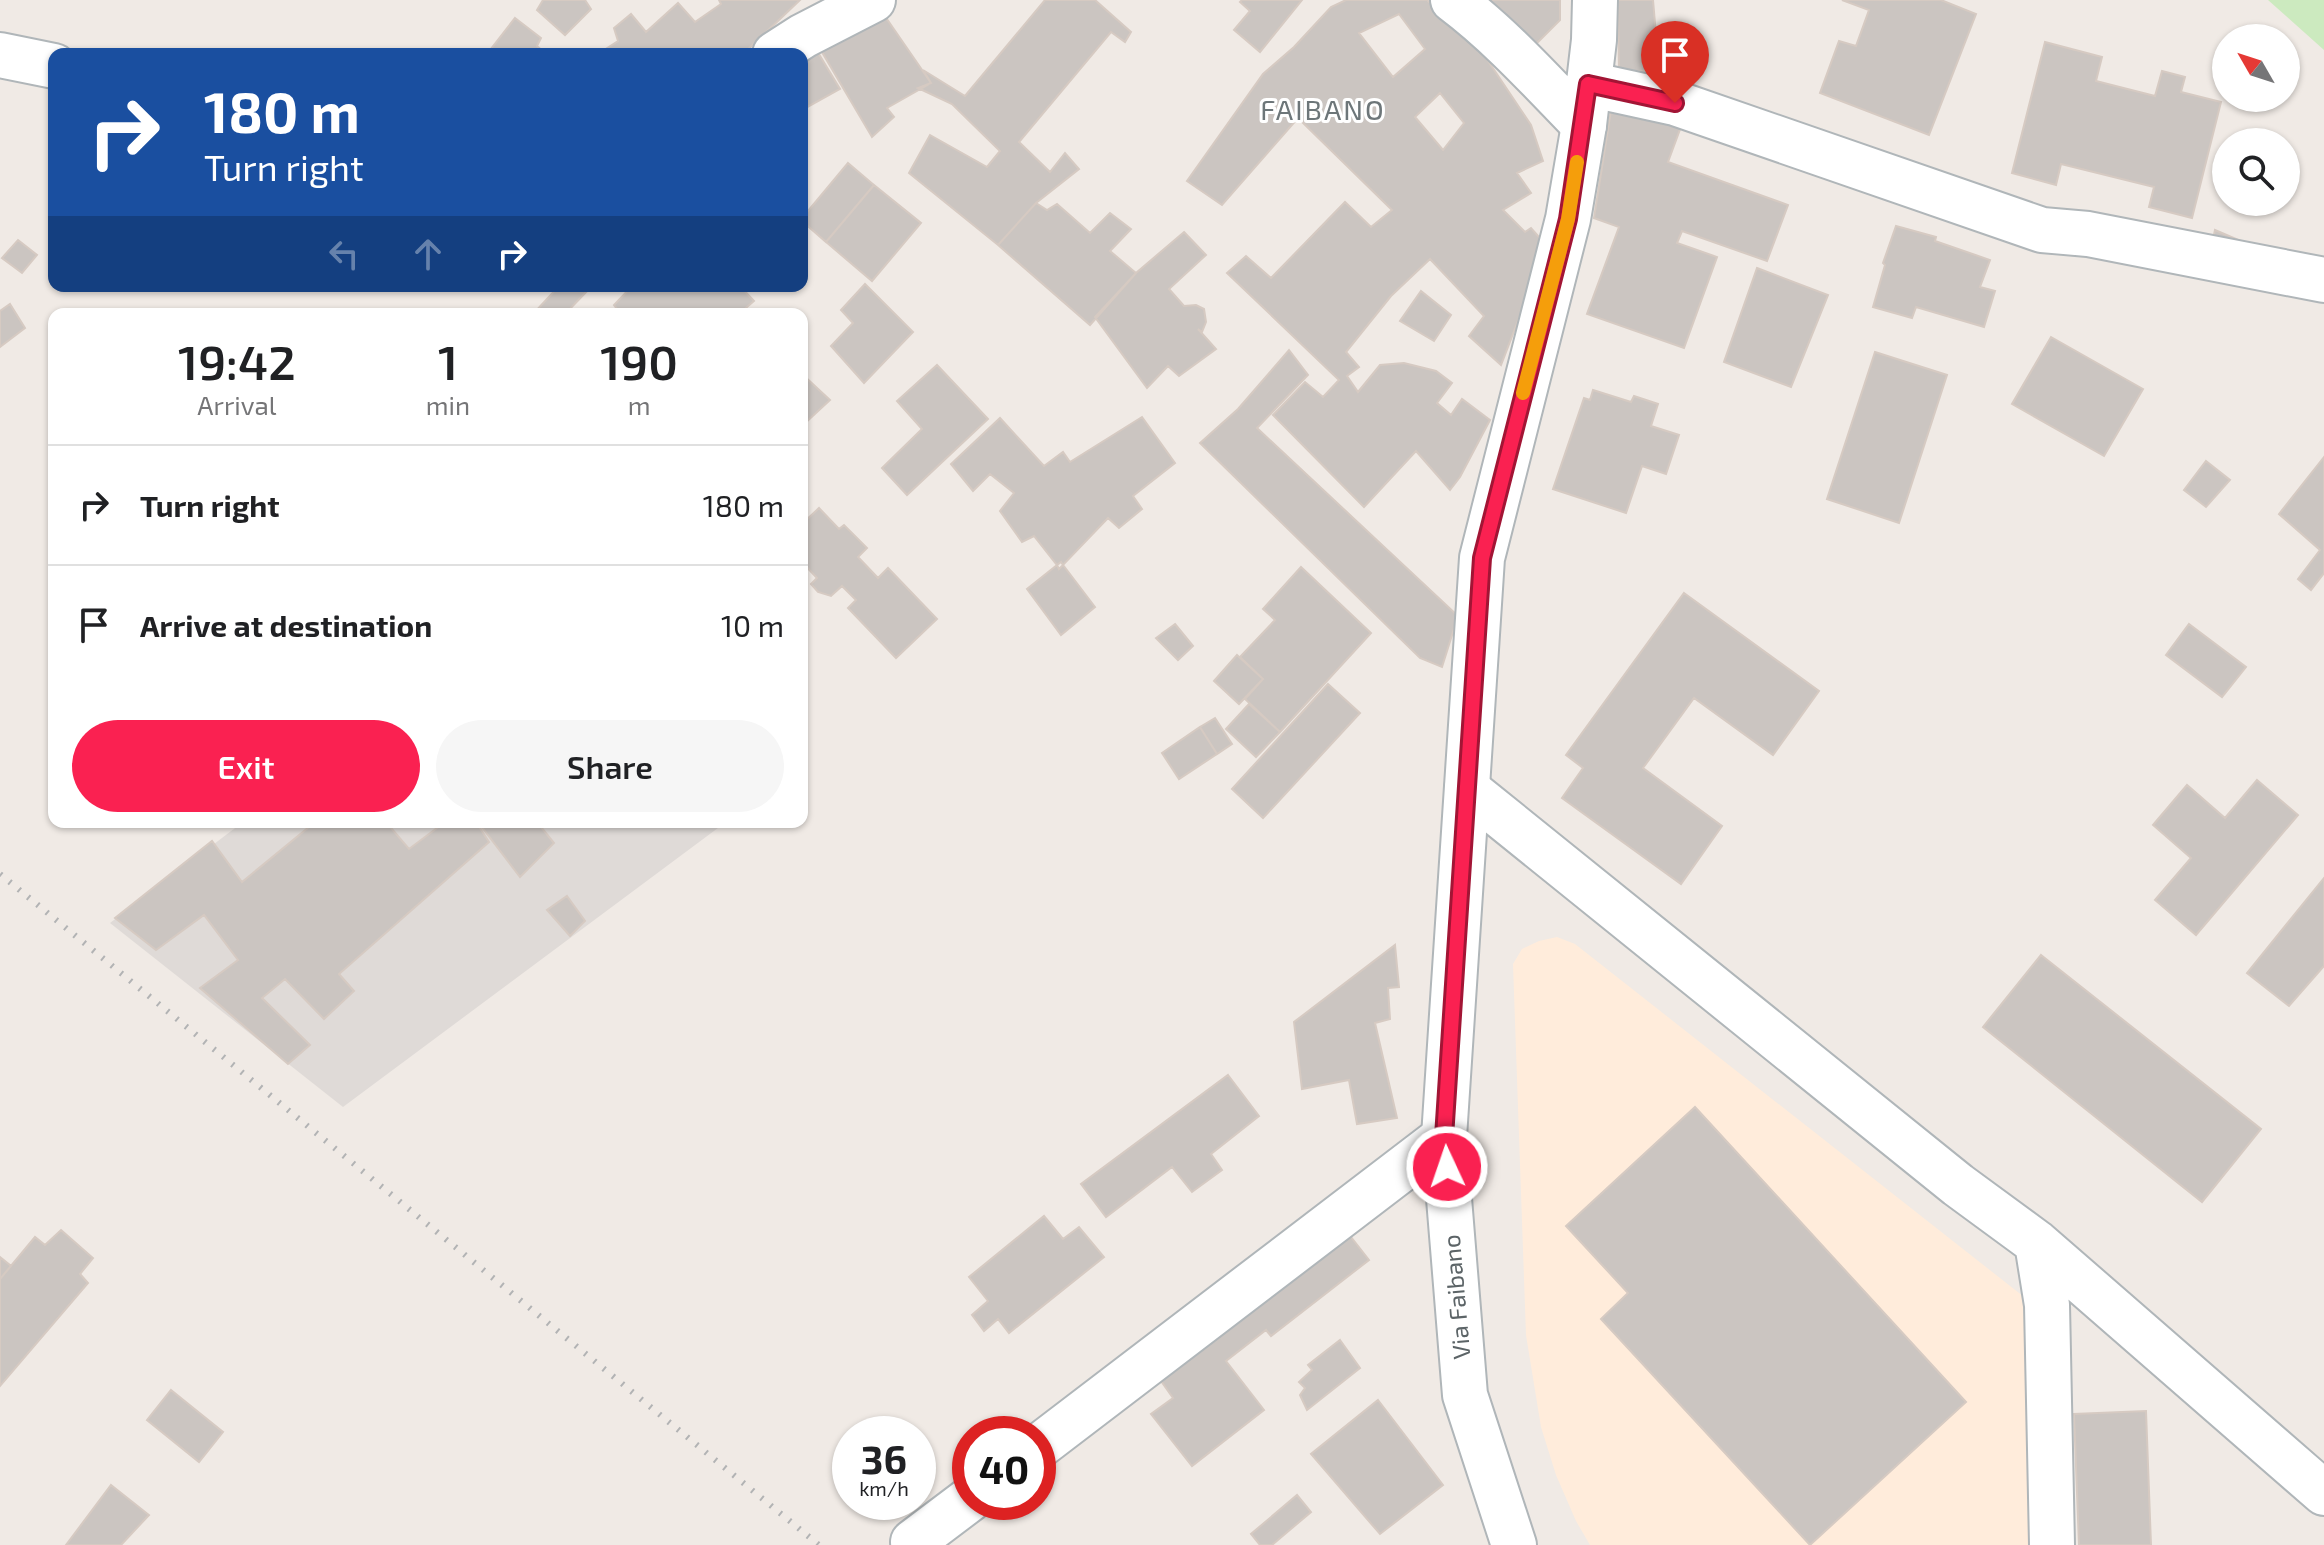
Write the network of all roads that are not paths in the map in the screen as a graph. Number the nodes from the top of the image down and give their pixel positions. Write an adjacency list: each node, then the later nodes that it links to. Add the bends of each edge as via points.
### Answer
1 (873, 0): 4 (street)
2 (1453, 0): 7 (street, via 1525,65)
3 (1595, 0): 7 (street, Via Faibano)
4 (784, 48)
5 (0, 55): 6 (street)
6 (48, 65)
7 (1586, 105): 8 (street, via 1675,103 2042,230 2088,234); 9 (street, Via Faibano, via 1568,219 1482,558)
8 (2324, 280)
9 (1467, 789): 10 (street, Via Faibano); 11 (street)
10 (1444, 1137): 12 (street); 16 (street, Via Faibano, via 1465,1395)
11 (2037, 1243): 13 (street); 17 (street, via 2047,1305)
12 (1056, 1433)
13 (2324, 1493)
14 (952, 1513): 15 (street)
15 (913, 1542)
16 (1514, 1545)
17 (2052, 1545)

